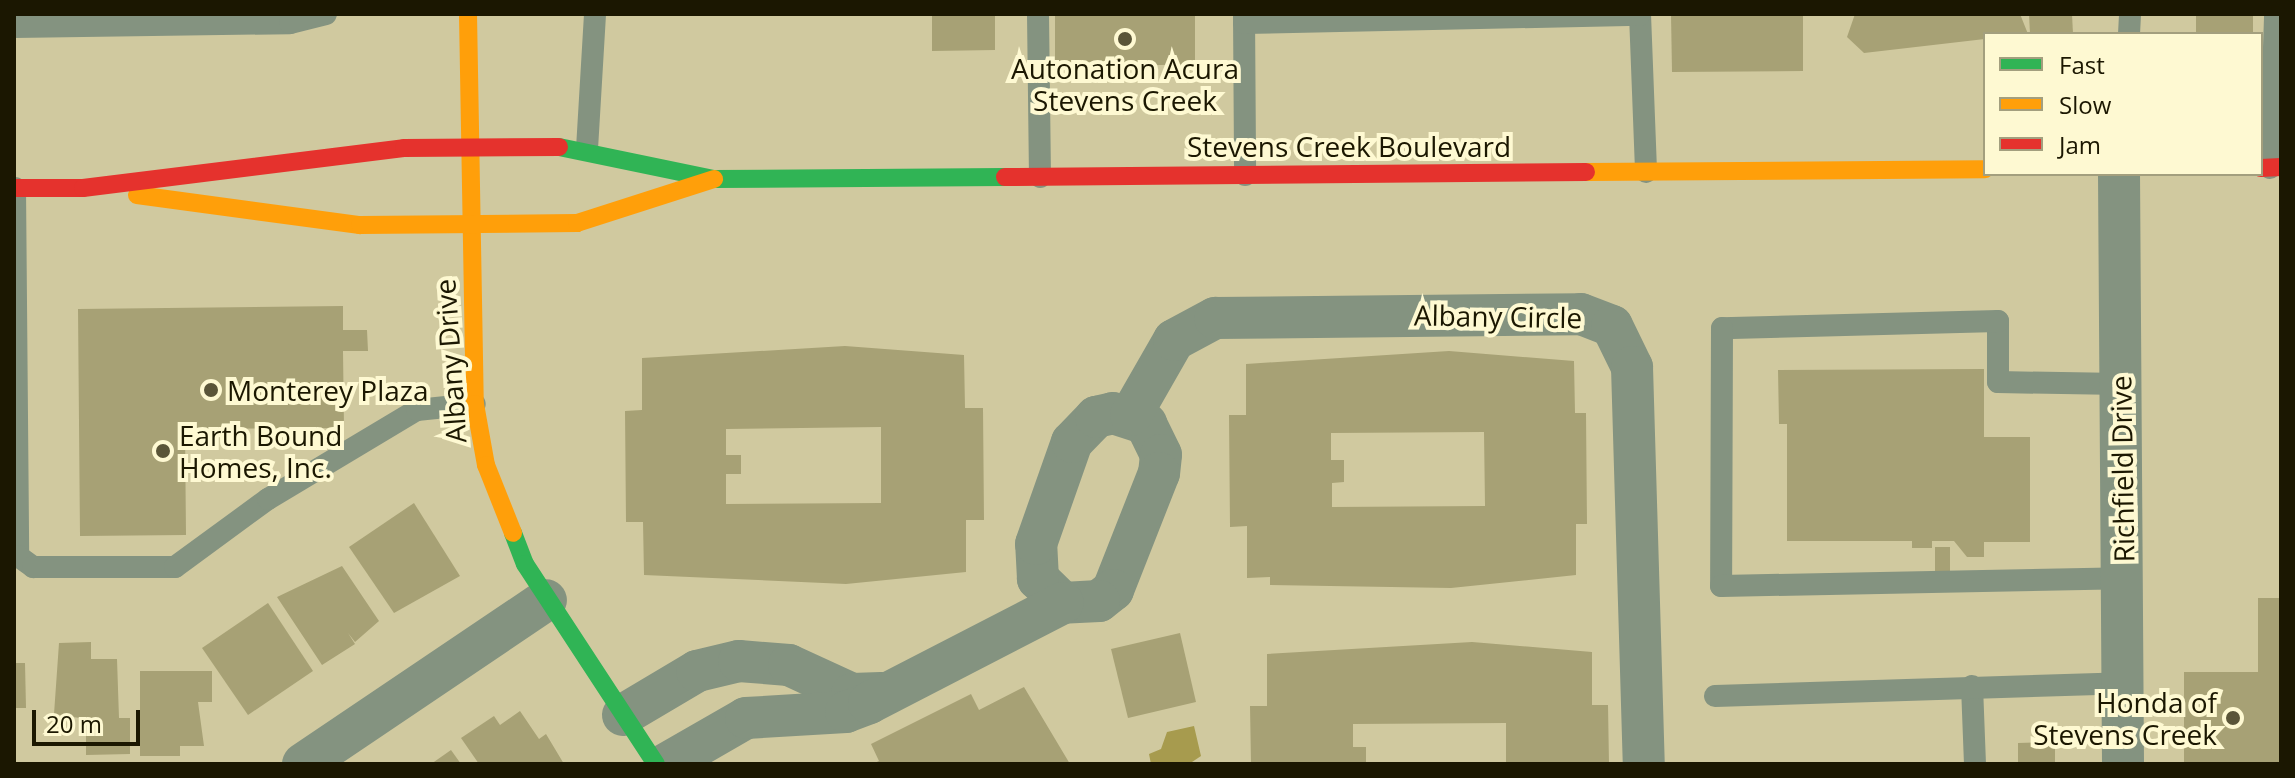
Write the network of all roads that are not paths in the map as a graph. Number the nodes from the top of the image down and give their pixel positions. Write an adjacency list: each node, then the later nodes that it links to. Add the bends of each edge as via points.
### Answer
1 (326, 14): 7 (lane)
2 (468, 14): 10 (main road, Albany Drive)
3 (595, 14): 11 (lane)
4 (1038, 14): 17 (lane)
5 (1640, 14): 8 (lane); 14 (lane)
6 (2275, 14): 12 (lane)
7 (255, 19): 9 (lane)
8 (1244, 19): 15 (lane)
9 (14, 27)
10 (468, 147): 11 (main road, Stevens Creek Boulevard); 20 (main road, Stevens Creek Boulevard, via 360,149); 21 (main road, Albany Drive)
11 (587, 149): 18 (main road, Stevens Creek Boulevard)
12 (2271, 168)
13 (1983, 169): 14 (main road, Stevens Creek Boulevard)
14 (1646, 172): 15 (main road, Stevens Creek Boulevard)
15 (1245, 175): 17 (main road, Stevens Creek Boulevard)
16 (2119, 176): 22 (street, Richfield Drive)
17 (1040, 177): 18 (main road, Stevens Creek Boulevard)
18 (714, 179): 21 (main road, Stevens Creek Boulevard, via 577,223)
19 (14, 188): 20 (main road, Stevens Creek Boulevard); 23 (lane, via 18,556 33,567 175,567 268,499 417,410)
20 (83, 188): 21 (main road, Stevens Creek Boulevard, via 360,225)
21 (470, 224): 23 (main road, Albany Drive)
22 (2121, 384): 25 (street, Richfield Drive); 25 (lane, via 1998,382 1998,321 1722,328 1721,586)
23 (475, 404): 26 (main road, Albany Drive, via 503,517)
24 (1131, 415): 27 (street, via 1096,417 1081,427 1057,486 1033,562 1043,587); 27 (street, via 1157,439 1159,473 1113,590 1099,601); 38 (street, Albany Circle, via 1174,340 1215,318 1581,314 1612,326 1632,367)
25 (2123, 578): 29 (street, Richfield Drive)
26 (546, 600): 34 (main road, Albany Drive); 35 (street)
27 (1063, 603): 31 (street)
28 (799, 669): 31 (street, via 852,694); 33 (street); 34 (street, via 766,660 697,671)
29 (2123, 683): 30 (lane); 40 (street, Richfield Drive)
30 (1972, 686): 32 (lane); 39 (lane)
31 (886, 692): 33 (street, via 846,712)
32 (1715, 696)
33 (796, 711): 37 (street, via 746,718)
34 (623, 715): 36 (main road, Albany Drive)
35 (303, 764)
36 (656, 764)
37 (666, 764)
38 (1644, 764)
39 (1975, 764)
40 (2123, 764)

